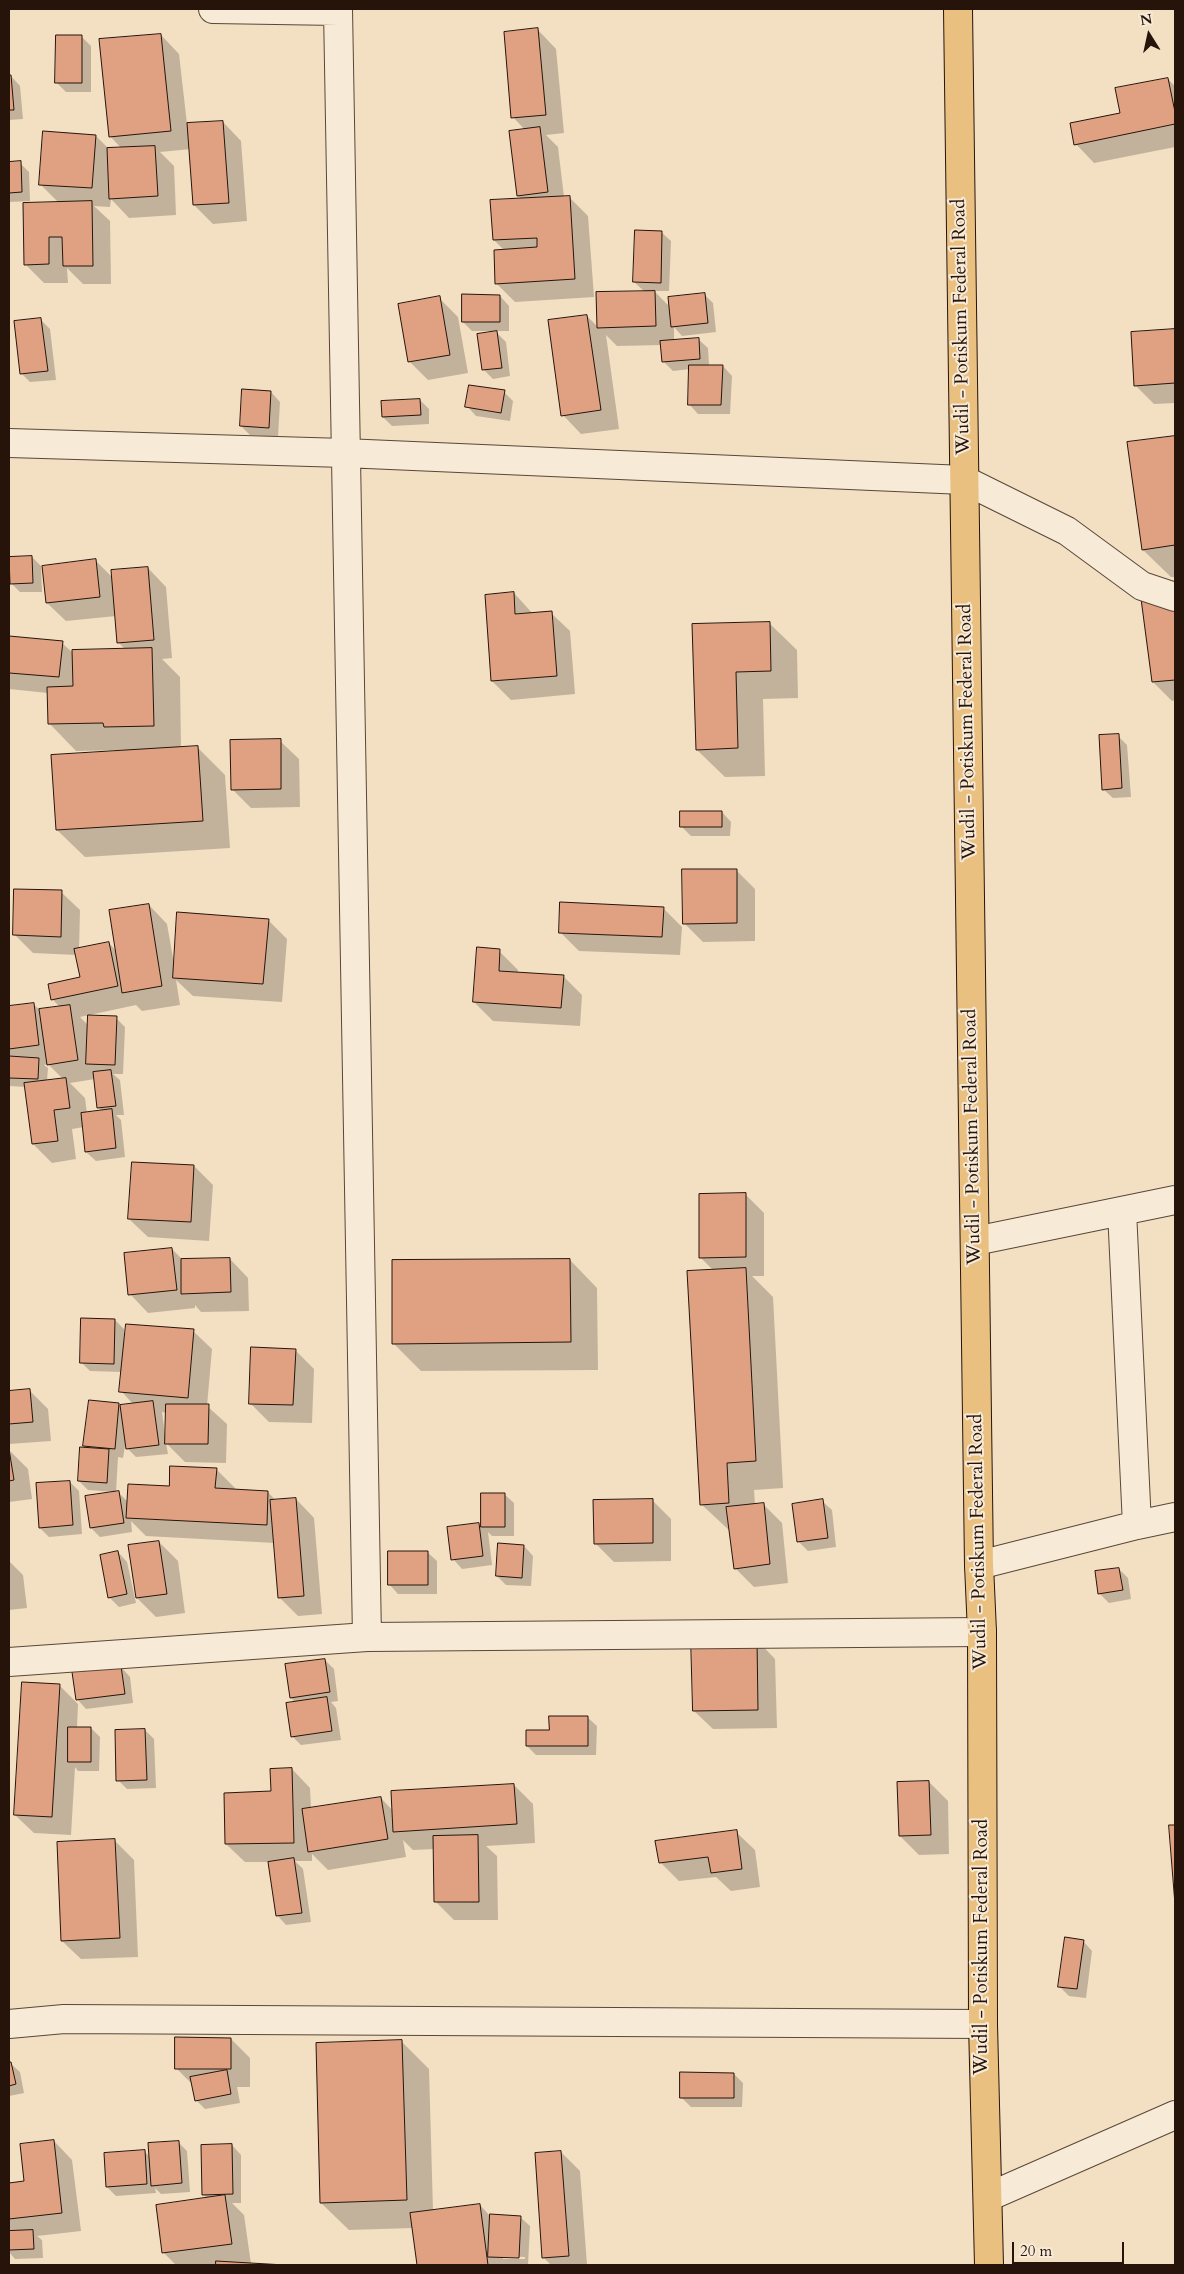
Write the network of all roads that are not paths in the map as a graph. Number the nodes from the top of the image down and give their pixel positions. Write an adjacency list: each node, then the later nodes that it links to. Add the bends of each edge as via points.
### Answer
1 (213, 9): 3 (street)
2 (958, 9): 6 (main road, Wudil - Potiskum Federal Road)
3 (338, 10): 5 (street)
4 (9, 443): 5 (street)
5 (344, 454): 6 (street); 15 (street)
6 (964, 480): 7 (street, via 1067,530 1142,586); 10 (main road, Wudil - Potiskum Federal Road)
7 (1175, 597)
8 (1175, 1200): 9 (street)
9 (1122, 1211): 10 (street); 12 (street)
10 (975, 1242): 13 (main road, Wudil - Potiskum Federal Road)
11 (1175, 1518): 12 (street)
12 (1137, 1525): 13 (street)
13 (979, 1565): 14 (main road, Wudil - Potiskum Federal Road)
14 (982, 1632): 15 (street); 18 (main road, Wudil - Potiskum Federal Road)
15 (367, 1637): 16 (street)
16 (9, 1662)
17 (9, 2024): 18 (street, via 84,2019)
18 (983, 2024): 20 (main road, Wudil - Potiskum Federal Road)
19 (1175, 2115): 20 (street)
20 (988, 2197): 21 (main road, Wudil - Potiskum Federal Road)
21 (988, 2265)

